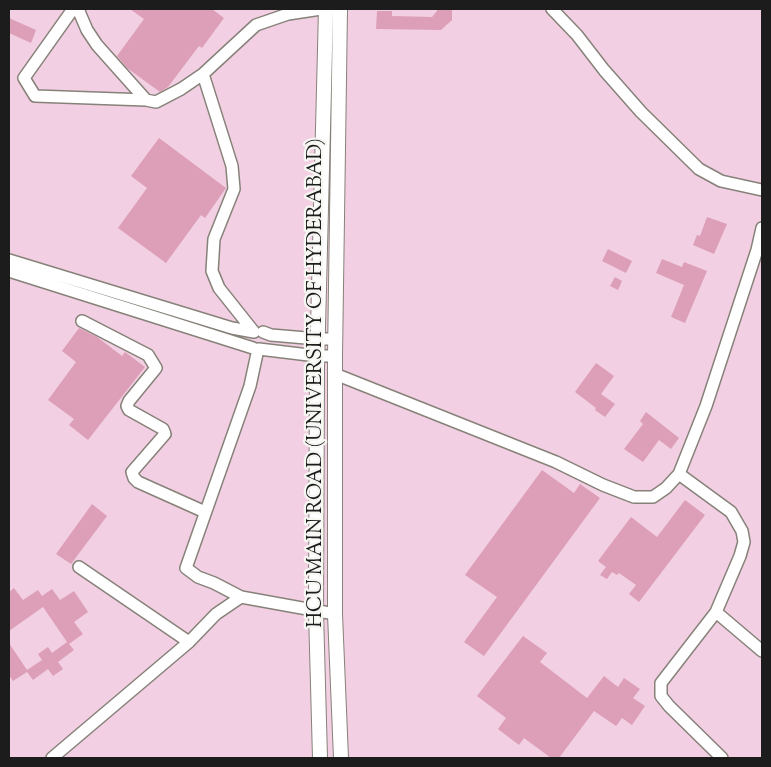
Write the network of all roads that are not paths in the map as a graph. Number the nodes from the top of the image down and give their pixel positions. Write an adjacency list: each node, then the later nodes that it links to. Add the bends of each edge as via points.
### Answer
1 (73, 9): 8 (street, via 24,78 35,96)
2 (78, 9): 8 (street, via 97,45)
3 (320, 9): 7 (street, via 288,14 256,25)
4 (326, 9): 15 (street, HCU MAIN ROAD (UNIVERSITY OF HYDERABAD))
5 (340, 9): 16 (street, HCU MAIN ROAD (UNIVERSITY OF HYDERABAD))
6 (552, 9): 9 (street, via 641,112 699,169 721,180)
7 (203, 74): 8 (street, via 156,102); 14 (street, via 232,166 234,189 214,239 212,271 219,288)
8 (146, 100)
9 (762, 190)
10 (762, 228): 21 (street, via 706,406)
11 (9, 260): 14 (street, via 232,328)
12 (9, 271): 17 (street)
13 (82, 321): 22 (street, via 148,355 156,368 127,406 163,429 165,434 132,472 134,478)
14 (258, 332): 15 (street); 17 (street, via 249,340)
15 (318, 339): 16 (street); 18 (street, HCU MAIN ROAD (UNIVERSITY OF HYDERABAD))
16 (335, 339): 19 (street, HCU MAIN ROAD (UNIVERSITY OF HYDERABAD))
17 (257, 349): 18 (street); 22 (street, via 250,386)
18 (318, 356): 19 (street); 25 (street, HCU MAIN ROAD (UNIVERSITY OF HYDERABAD))
19 (335, 356): 20 (street, HCU MAIN ROAD (UNIVERSITY OF HYDERABAD))
20 (336, 374): 21 (street, via 556,462 634,497 653,497); 27 (street, HCU MAIN ROAD (UNIVERSITY OF HYDERABAD))
21 (679, 474): 26 (street, via 732,512 742,531 744,542 740,556)
22 (205, 512): 24 (street, via 186,568)
23 (79, 567): 28 (street)
24 (241, 597): 25 (street); 28 (street, via 216,614)
25 (316, 612): 27 (street); 31 (street, HCU MAIN ROAD (UNIVERSITY OF HYDERABAD))
26 (716, 612): 29 (street); 33 (street, via 661,683 661,696)
27 (336, 614): 32 (street, HCU MAIN ROAD (UNIVERSITY OF HYDERABAD))
28 (189, 642): 30 (street)
29 (762, 650)
30 (52, 758)
31 (320, 758)
32 (341, 758)
33 (722, 758)

